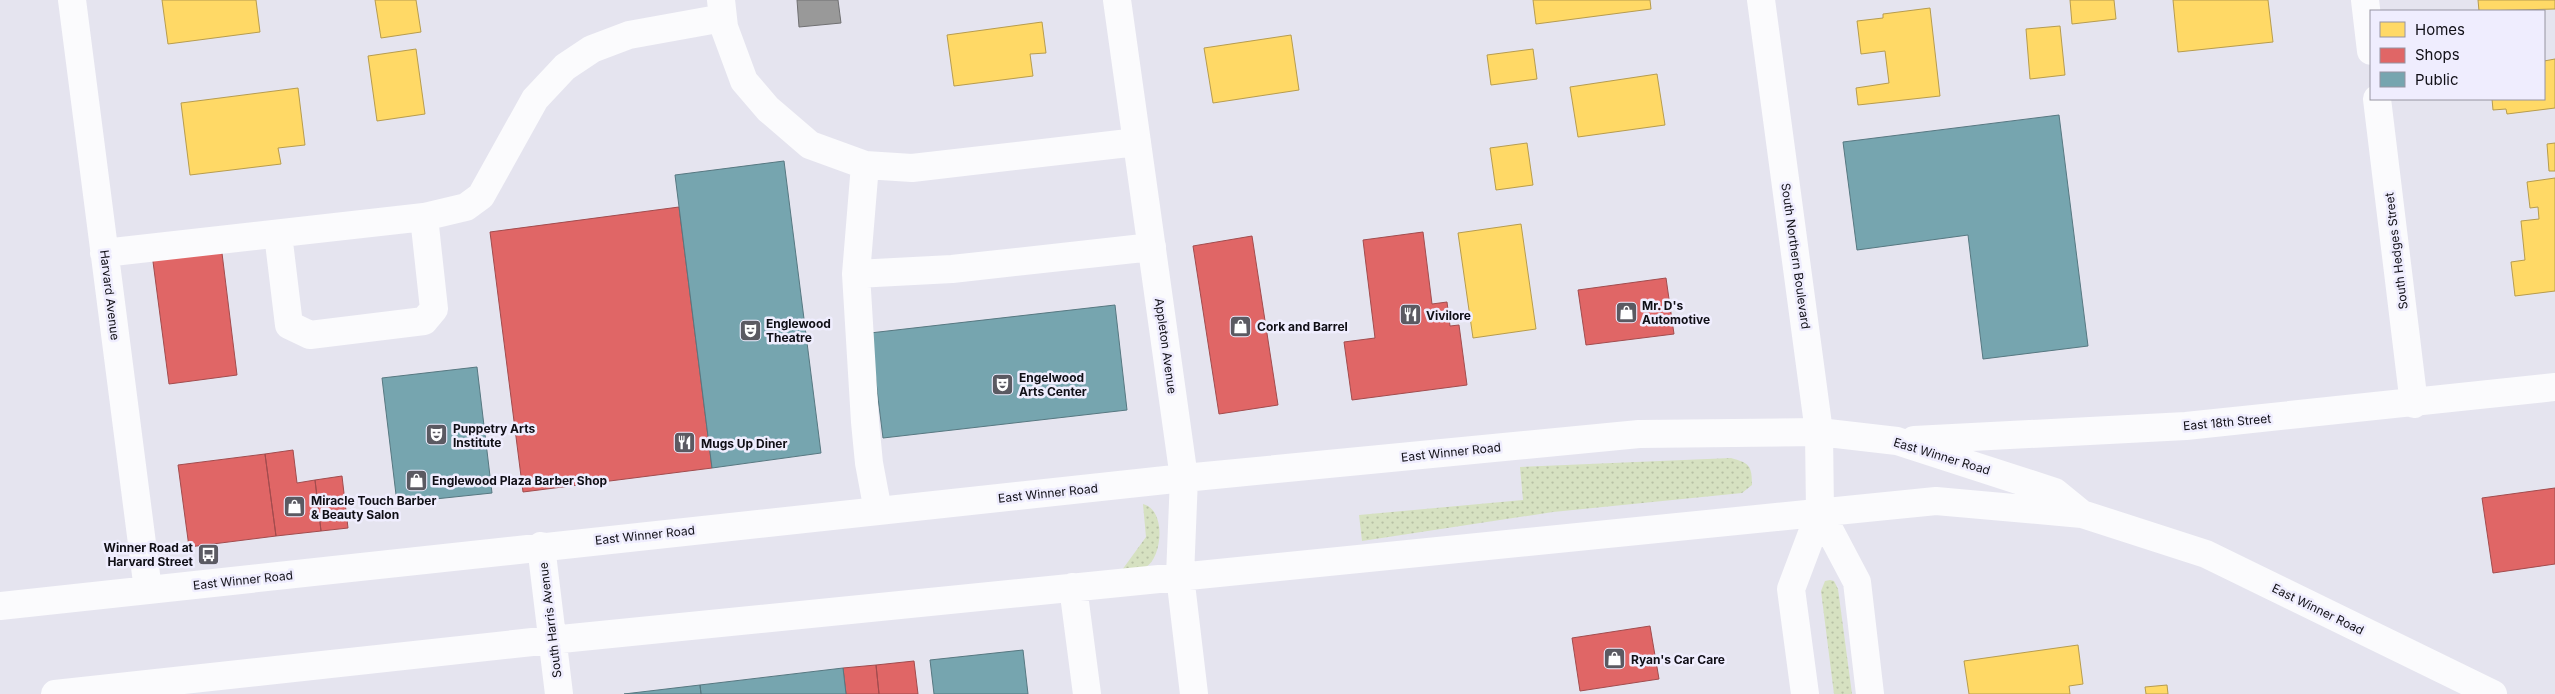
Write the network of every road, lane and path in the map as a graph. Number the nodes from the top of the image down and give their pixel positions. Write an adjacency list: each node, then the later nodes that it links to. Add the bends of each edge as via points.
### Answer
1 (72, 0): 13 (street, Harvard Avenue)
2 (1117, 0): 8 (street, Appleton Avenue)
3 (1762, 0): 17 (street, South Northern Boulevard)
4 (2365, 0): 6 (street)
5 (722, 9): 9 (street, via 724,27 744,80 768,109 810,145); 10 (street, via 629,35 592,49 579,58 535,99 481,196 466,206)
6 (2370, 42)
7 (2377, 100): 16 (street, South Hedges Street)
8 (1137, 142): 9 (street, via 912,168); 12 (street, Appleton Avenue)
9 (865, 165): 14 (street)
10 (424, 217): 11 (street); 11 (street, via 434,309 424,321 310,335 289,326)
11 (278, 234): 13 (street)
12 (1152, 248): 14 (street, via 952,270); 19 (street, Appleton Avenue)
13 (104, 253): 26 (street, Harvard Avenue)
14 (856, 274): 20 (street, via 865,422)
15 (2555, 387): 16 (street, East 18th Street)
16 (2414, 404): 18 (street, East 18th Street, via 2186,426)
17 (1820, 432): 18 (street, East Winner Road); 19 (street, East Winner Road, via 1639,434); 21 (street, South Northern Boulevard)
18 (1897, 441): 22 (street, East Winner Road, via 2056,492)
19 (1184, 478): 20 (street, East Winner Road); 24 (street, Appleton Avenue)
20 (878, 511): 23 (street, East Winner Road)
21 (1820, 512): 22 (street, East Winner Road, via 1936,501); 24 (street, East Winner Road); 34 (street, South Northern Boulevard, via 1791,589); 35 (street, South Northern Boulevard, via 1857,582)
22 (2082, 514): 29 (street, East Winner Road, via 2206,554)
23 (541, 546): 26 (street, East Winner Road); 28 (street, South Harris Avenue)
24 (1180, 576): 25 (street, East Winner Road); 33 (street, Appleton Avenue)
25 (1073, 587): 28 (street, East Winner Road); 32 (street)
26 (148, 590): 27 (street, East Winner Road)
27 (0, 606)
28 (551, 640): 30 (street, East Winner Road); 31 (street, South Harris Avenue)
29 (2481, 691)
30 (55, 694)
31 (559, 694)
32 (1088, 694)
33 (1194, 694)
34 (1805, 694)
35 (1870, 694)

